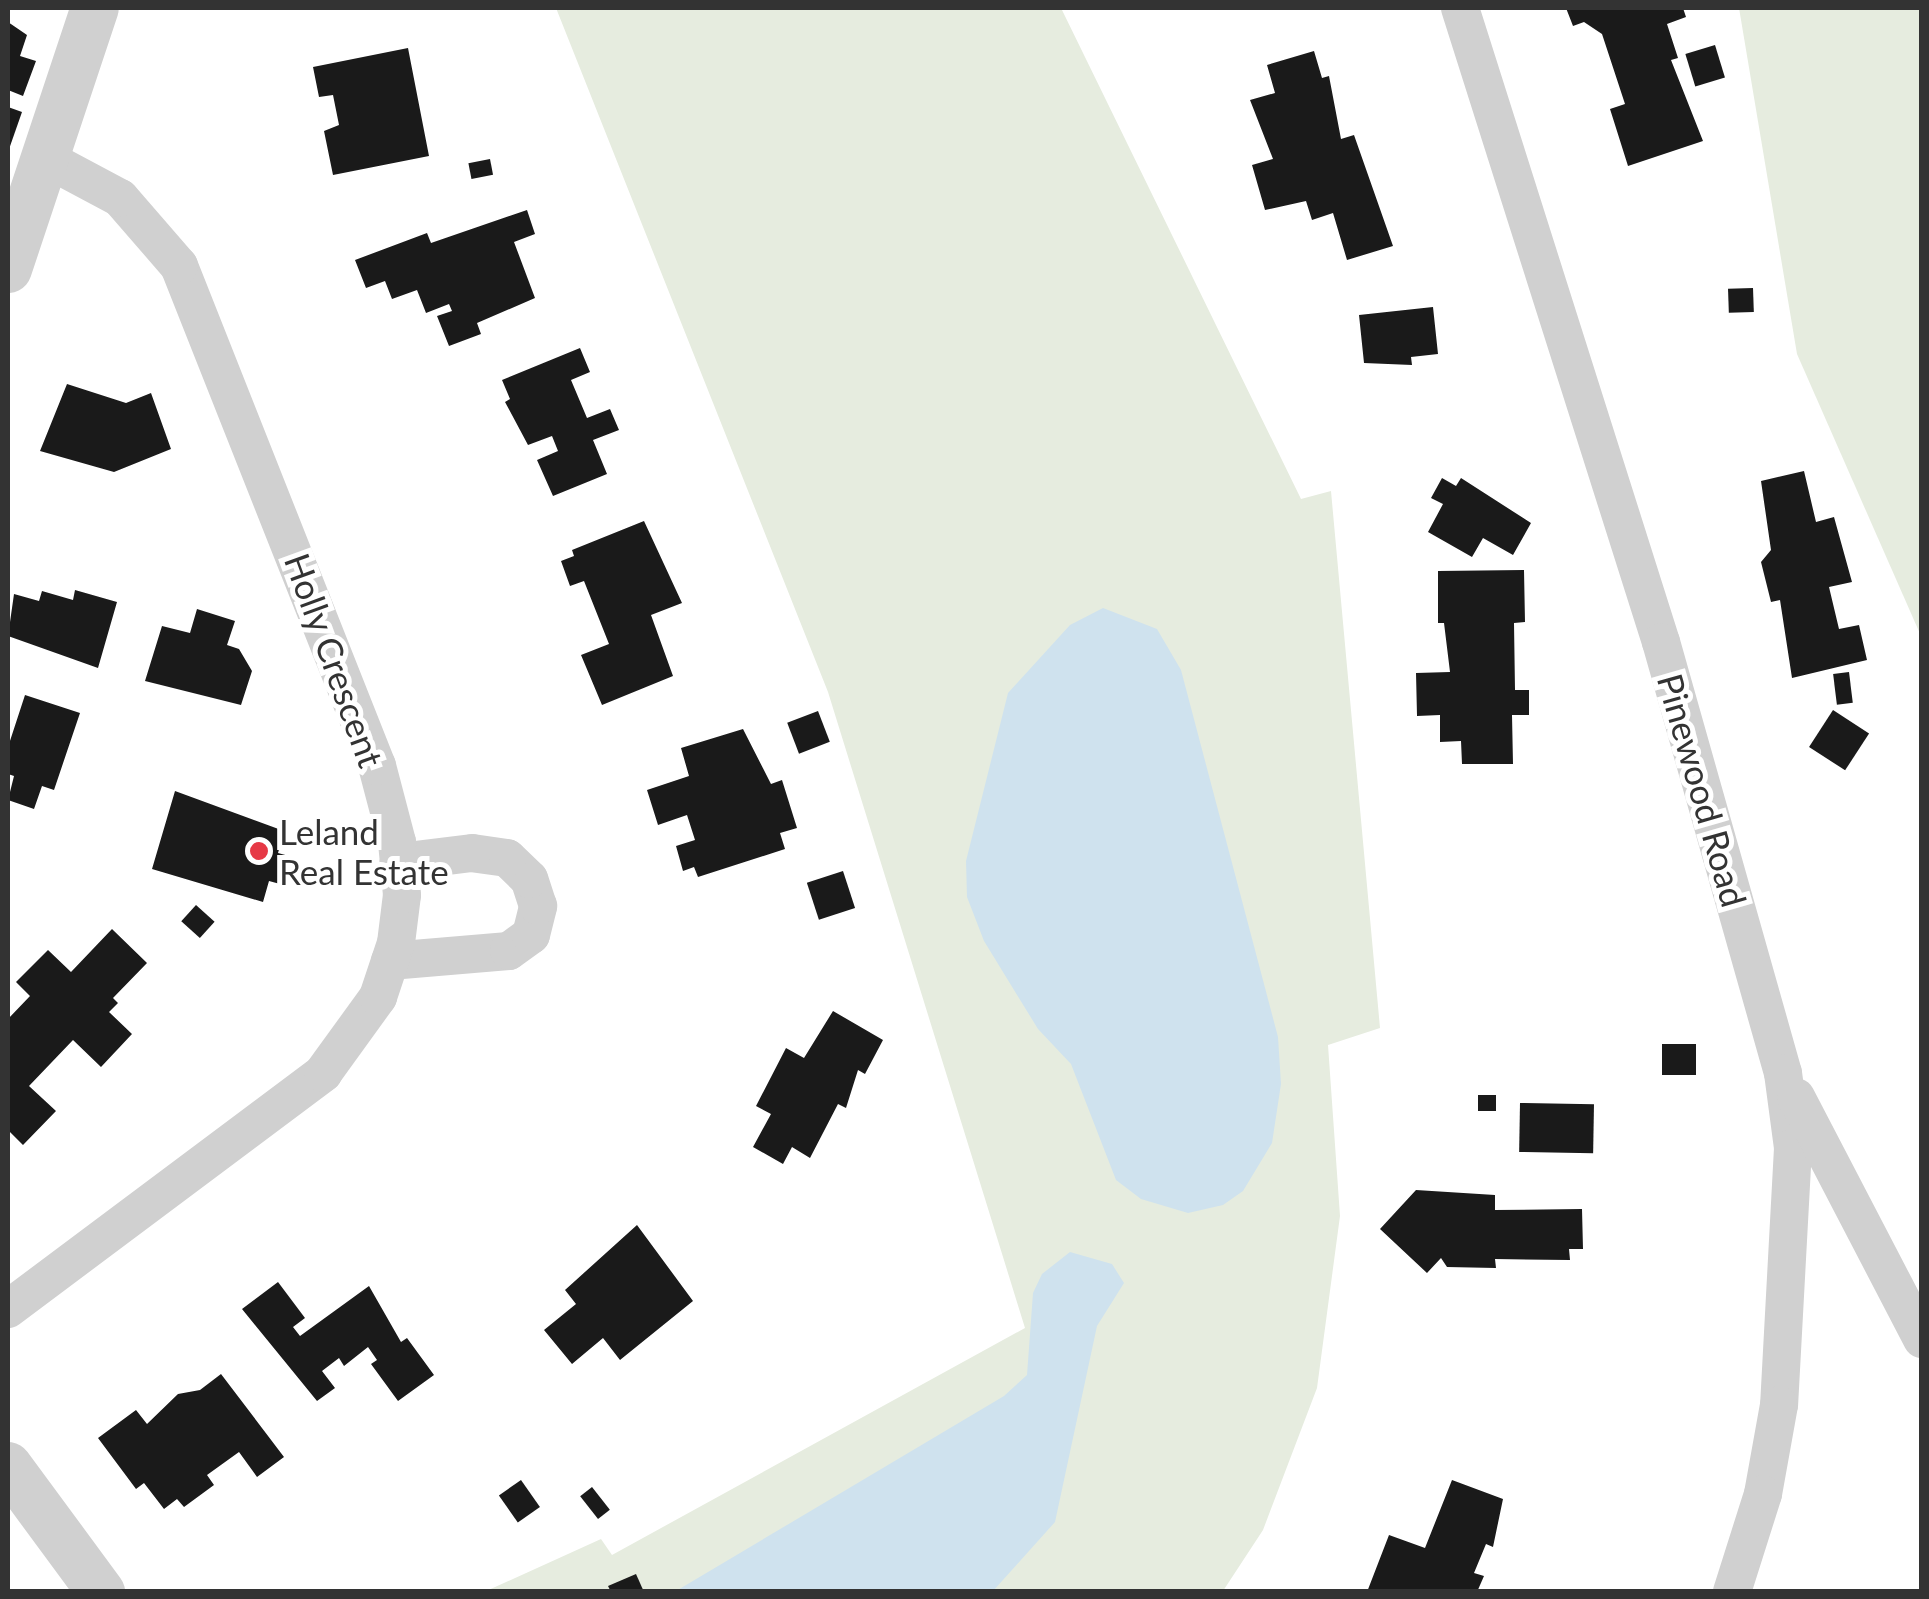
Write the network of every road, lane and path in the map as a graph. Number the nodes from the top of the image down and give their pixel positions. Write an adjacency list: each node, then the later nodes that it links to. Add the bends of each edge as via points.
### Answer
1 (1460, 8): 7 (street, Pinewood Road, via 1661,642)
2 (90, 9): 3 (street)
3 (45, 158): 4 (street); 5 (street, Holly Crescent, via 120,198 179,266 376,766)
4 (8, 269)
5 (399, 862): 6 (street, Holly Crescent, via 402,895); 6 (street, via 472,853 506,858 528,879 538,906 531,934 508,951)
6 (390, 961): 8 (street, Holly Crescent, via 354,1038 322,1073)
7 (1783, 1073): 9 (street); 12 (street, Pinewood Road, via 1793,1148 1778,1405 1763,1494)
8 (8, 1309)
9 (1922, 1339)
10 (8, 1466): 11 (street)
11 (101, 1592)
12 (1732, 1592)

